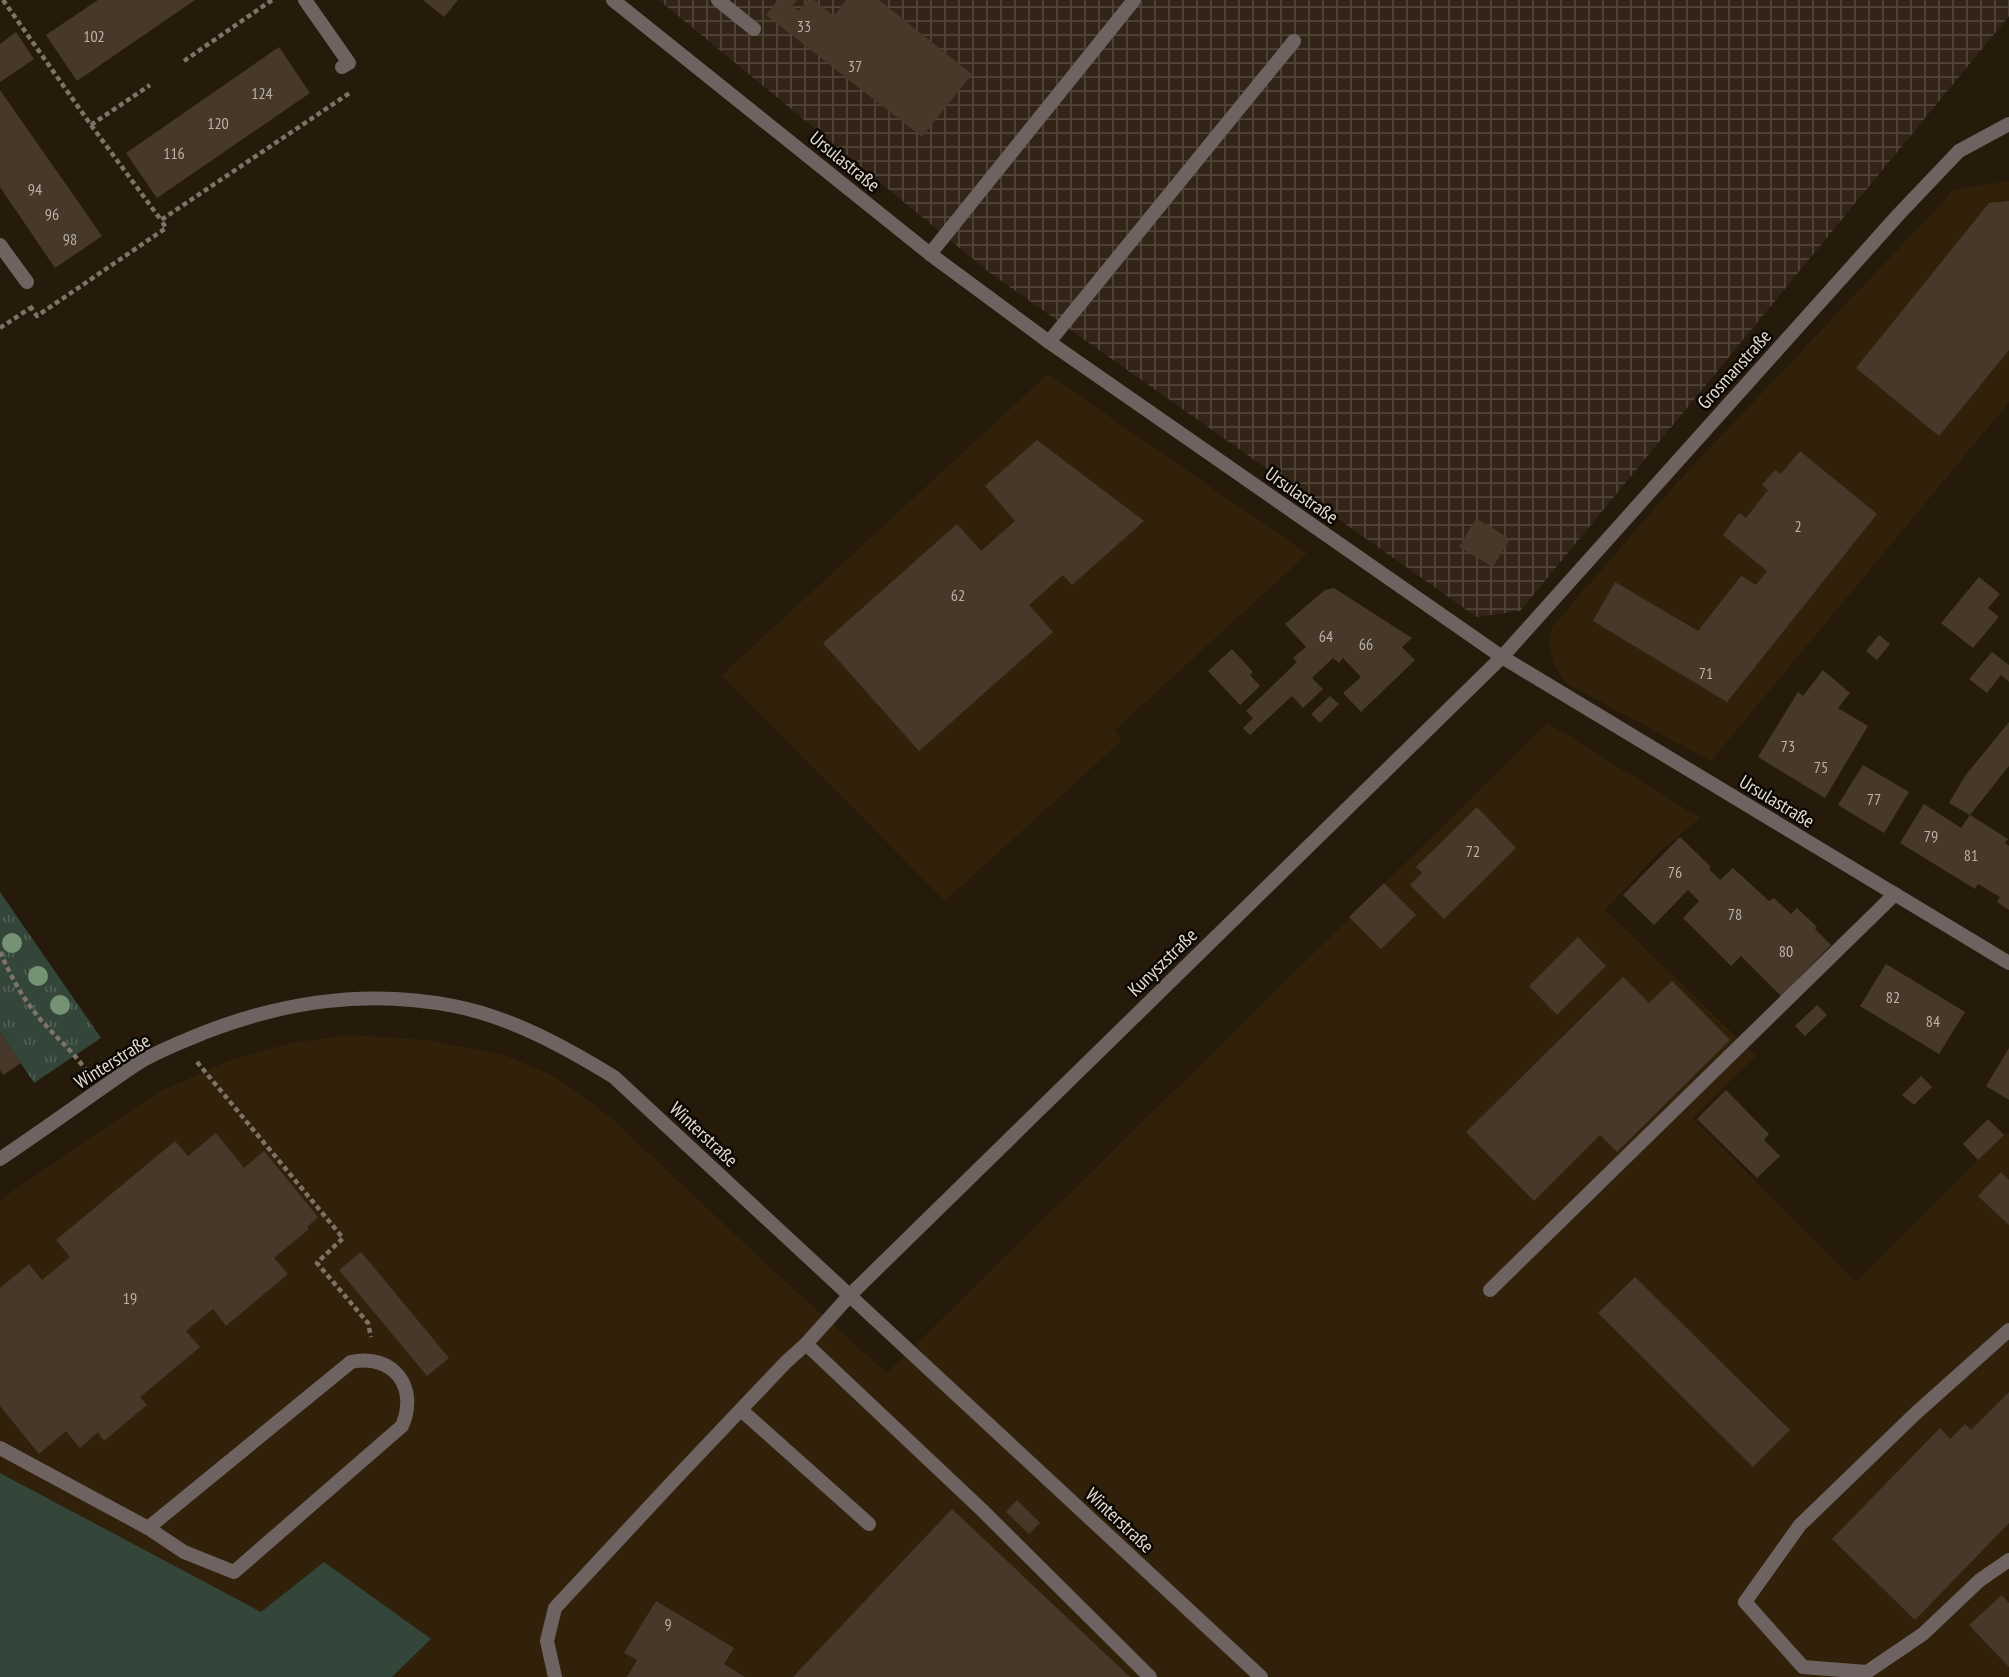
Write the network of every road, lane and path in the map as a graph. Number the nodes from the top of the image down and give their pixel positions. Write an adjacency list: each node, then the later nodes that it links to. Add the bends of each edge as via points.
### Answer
1 (4, 0): 13 (path)
2 (272, 0): 9 (path)
3 (305, 0): 10 (street, via 349,64)
4 (612, 0): 16 (street, Ursulastraße)
5 (718, 0): 7 (street)
6 (1134, 0): 16 (street)
7 (754, 29)
8 (1294, 41): 20 (street)
9 (184, 61)
10 (342, 67): 14 (path, via 355,89)
11 (150, 85): 13 (path)
12 (2009, 124): 21 (street, Grosmanstraße, via 1959,151)
13 (91, 125): 14 (path)
14 (161, 220): 18 (path, via 166,228 37,316)
15 (0, 245): 17 (street)
16 (930, 254): 20 (street, Ursulastraße)
17 (27, 282): 18 (path, via 18,287)
18 (31, 307): 19 (path)
19 (0, 328)
20 (1049, 342): 21 (street, Ursulastraße)
21 (1502, 657): 22 (street, Ursulastraße); 29 (street, Kunyszstraße)
22 (1895, 894): 24 (street, Ursulastraße); 28 (street)
23 (0, 951): 26 (path, via 33,1011 75,1054)
24 (2009, 962)
25 (181, 1042): 26 (street, Winterstraße); 29 (street, Winterstraße, via 298,1004 349,998 455,1006 510,1023 567,1048 614,1077); 32 (path, via 343,1238 317,1263 368,1324)
26 (99, 1091): 27 (street, Winterstraße)
27 (0, 1159)
28 (1490, 1290)
29 (850, 1295): 31 (street, Kunyszstraße); 40 (street, Winterstraße)
30 (2009, 1330): 37 (street, via 1800,1525 1745,1602 1803,1667 1867,1672 1923,1634 1980,1580)
31 (806, 1344): 33 (street, Kunyszstraße); 39 (street)
32 (374, 1361): 36 (street, via 351,1362); 36 (street, via 397,1374 405,1387 409,1402 402,1426 234,1572 184,1552)
33 (741, 1410): 35 (street); 38 (street, Kunyszstraße, via 555,1608 547,1641)
34 (0, 1448): 36 (street)
35 (869, 1524)
36 (148, 1528)
37 (2009, 1560)
38 (555, 1677)
39 (1150, 1677)
40 (1261, 1677)

